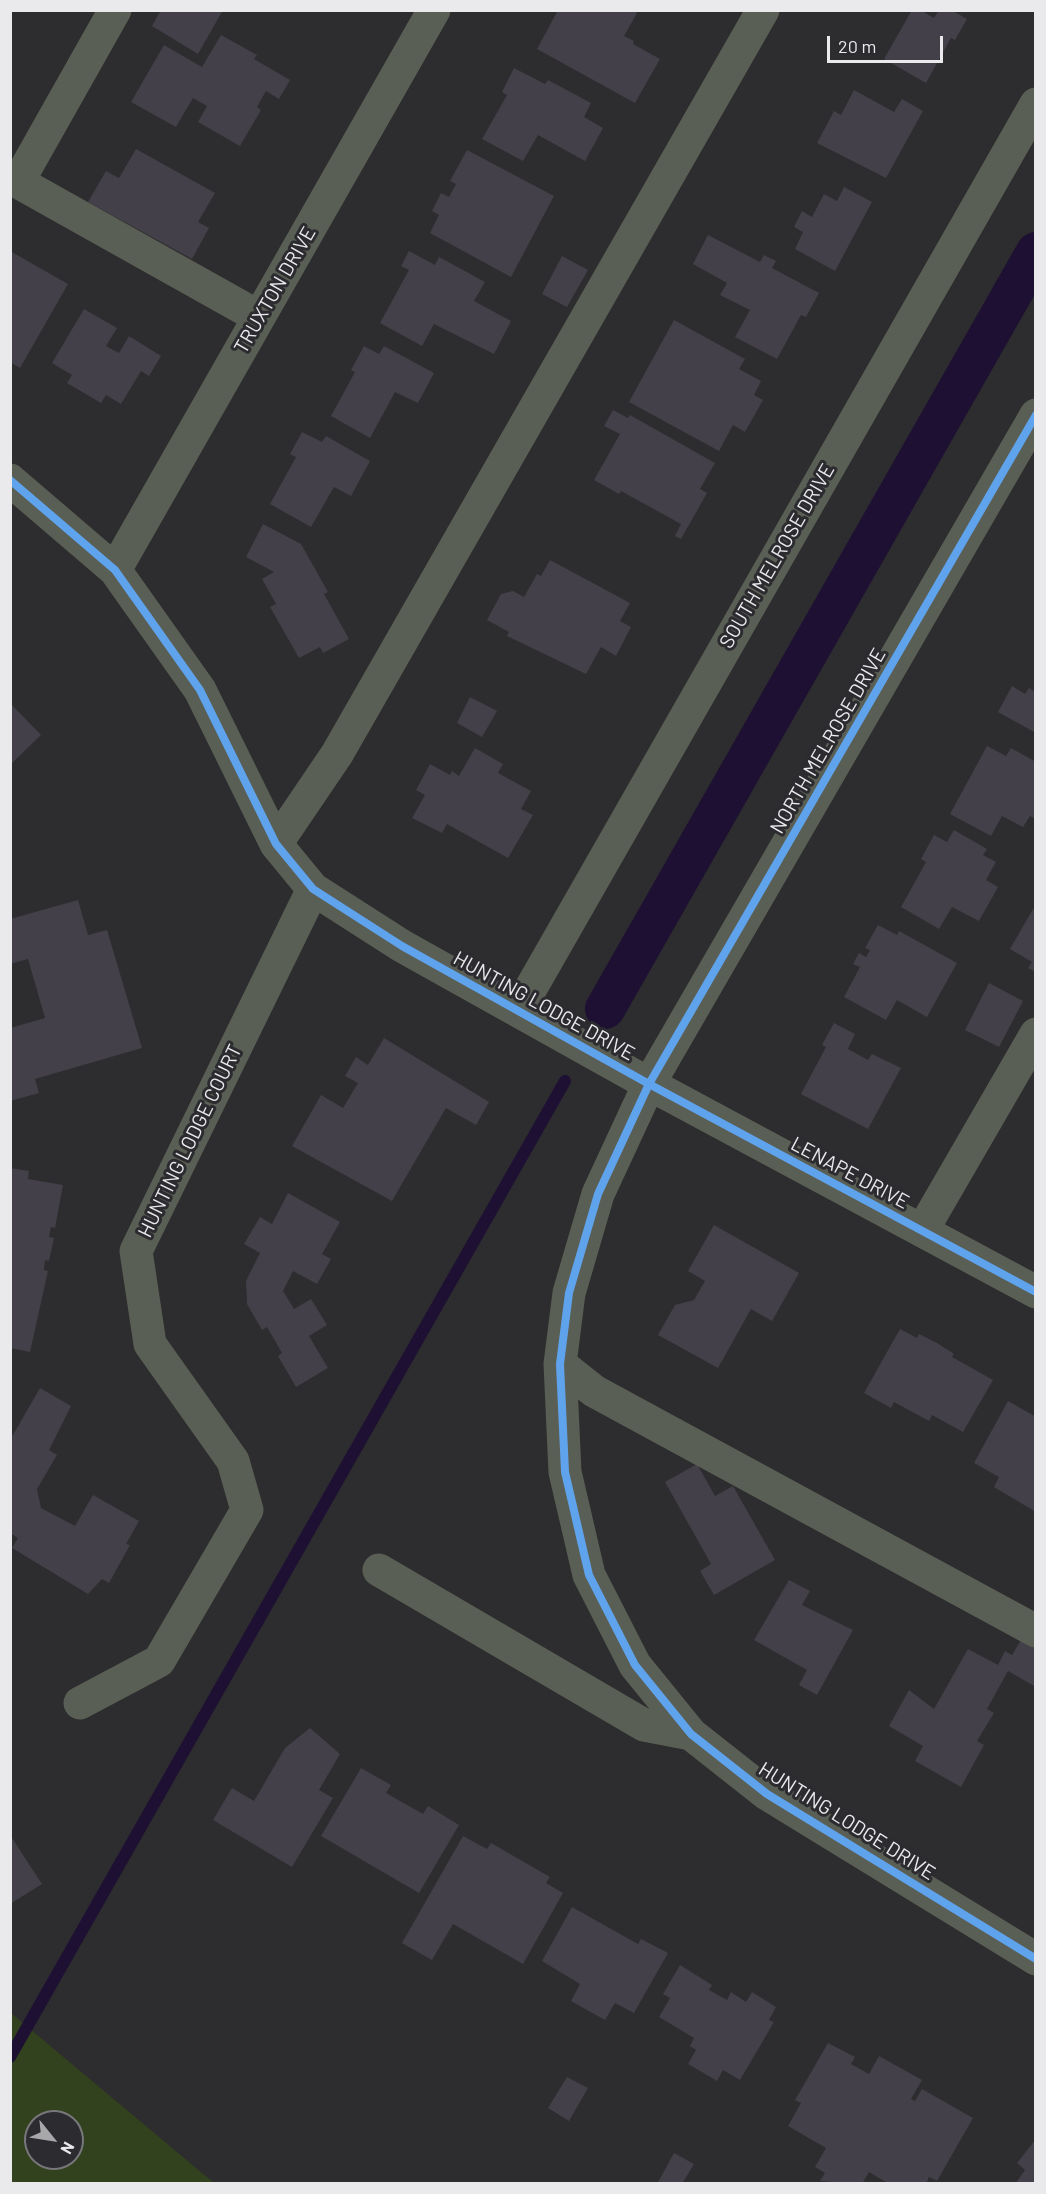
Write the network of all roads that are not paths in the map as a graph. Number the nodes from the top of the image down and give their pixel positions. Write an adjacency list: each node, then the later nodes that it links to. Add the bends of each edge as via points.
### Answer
1 (115, 10): 5 (street, via 18,182)
2 (434, 10): 5 (street, TRUXTON DRIVE)
3 (763, 10): 9 (street, via 337,754)
4 (1035, 104): 11 (street, SOUTH MELROSE DRIVE)
5 (259, 318): 8 (street, TRUXTON DRIVE)
6 (1035, 416): 13 (street, NORTH MELROSE DRIVE)
7 (10, 480): 8 (street, HUNTING LODGE DRIVE)
8 (115, 570): 9 (street, HUNTING LODGE DRIVE, via 200,690)
9 (276, 844): 10 (street, HUNTING LODGE DRIVE)
10 (313, 889): 11 (street, HUNTING LODGE DRIVE, via 402,946); 19 (street, HUNTING LODGE COURT, via 136,1251 150,1344 233,1461 247,1510 159,1661)
11 (519, 1009): 13 (street, HUNTING LODGE DRIVE)
12 (1035, 1034): 14 (street)
13 (649, 1084): 14 (street, LENAPE DRIVE); 16 (street, HUNTING LODGE DRIVE, via 598,1194 569,1293)
14 (922, 1231): 15 (street, LENAPE DRIVE)
15 (1035, 1292)
16 (560, 1364): 18 (street, via 594,1391); 20 (street, HUNTING LODGE DRIVE, via 565,1472 589,1575 635,1665)
17 (379, 1570): 20 (street, via 644,1725)
18 (1035, 1631)
19 (80, 1703)
20 (691, 1734): 21 (street, HUNTING LODGE DRIVE, via 767,1794)
21 (1035, 1959)

